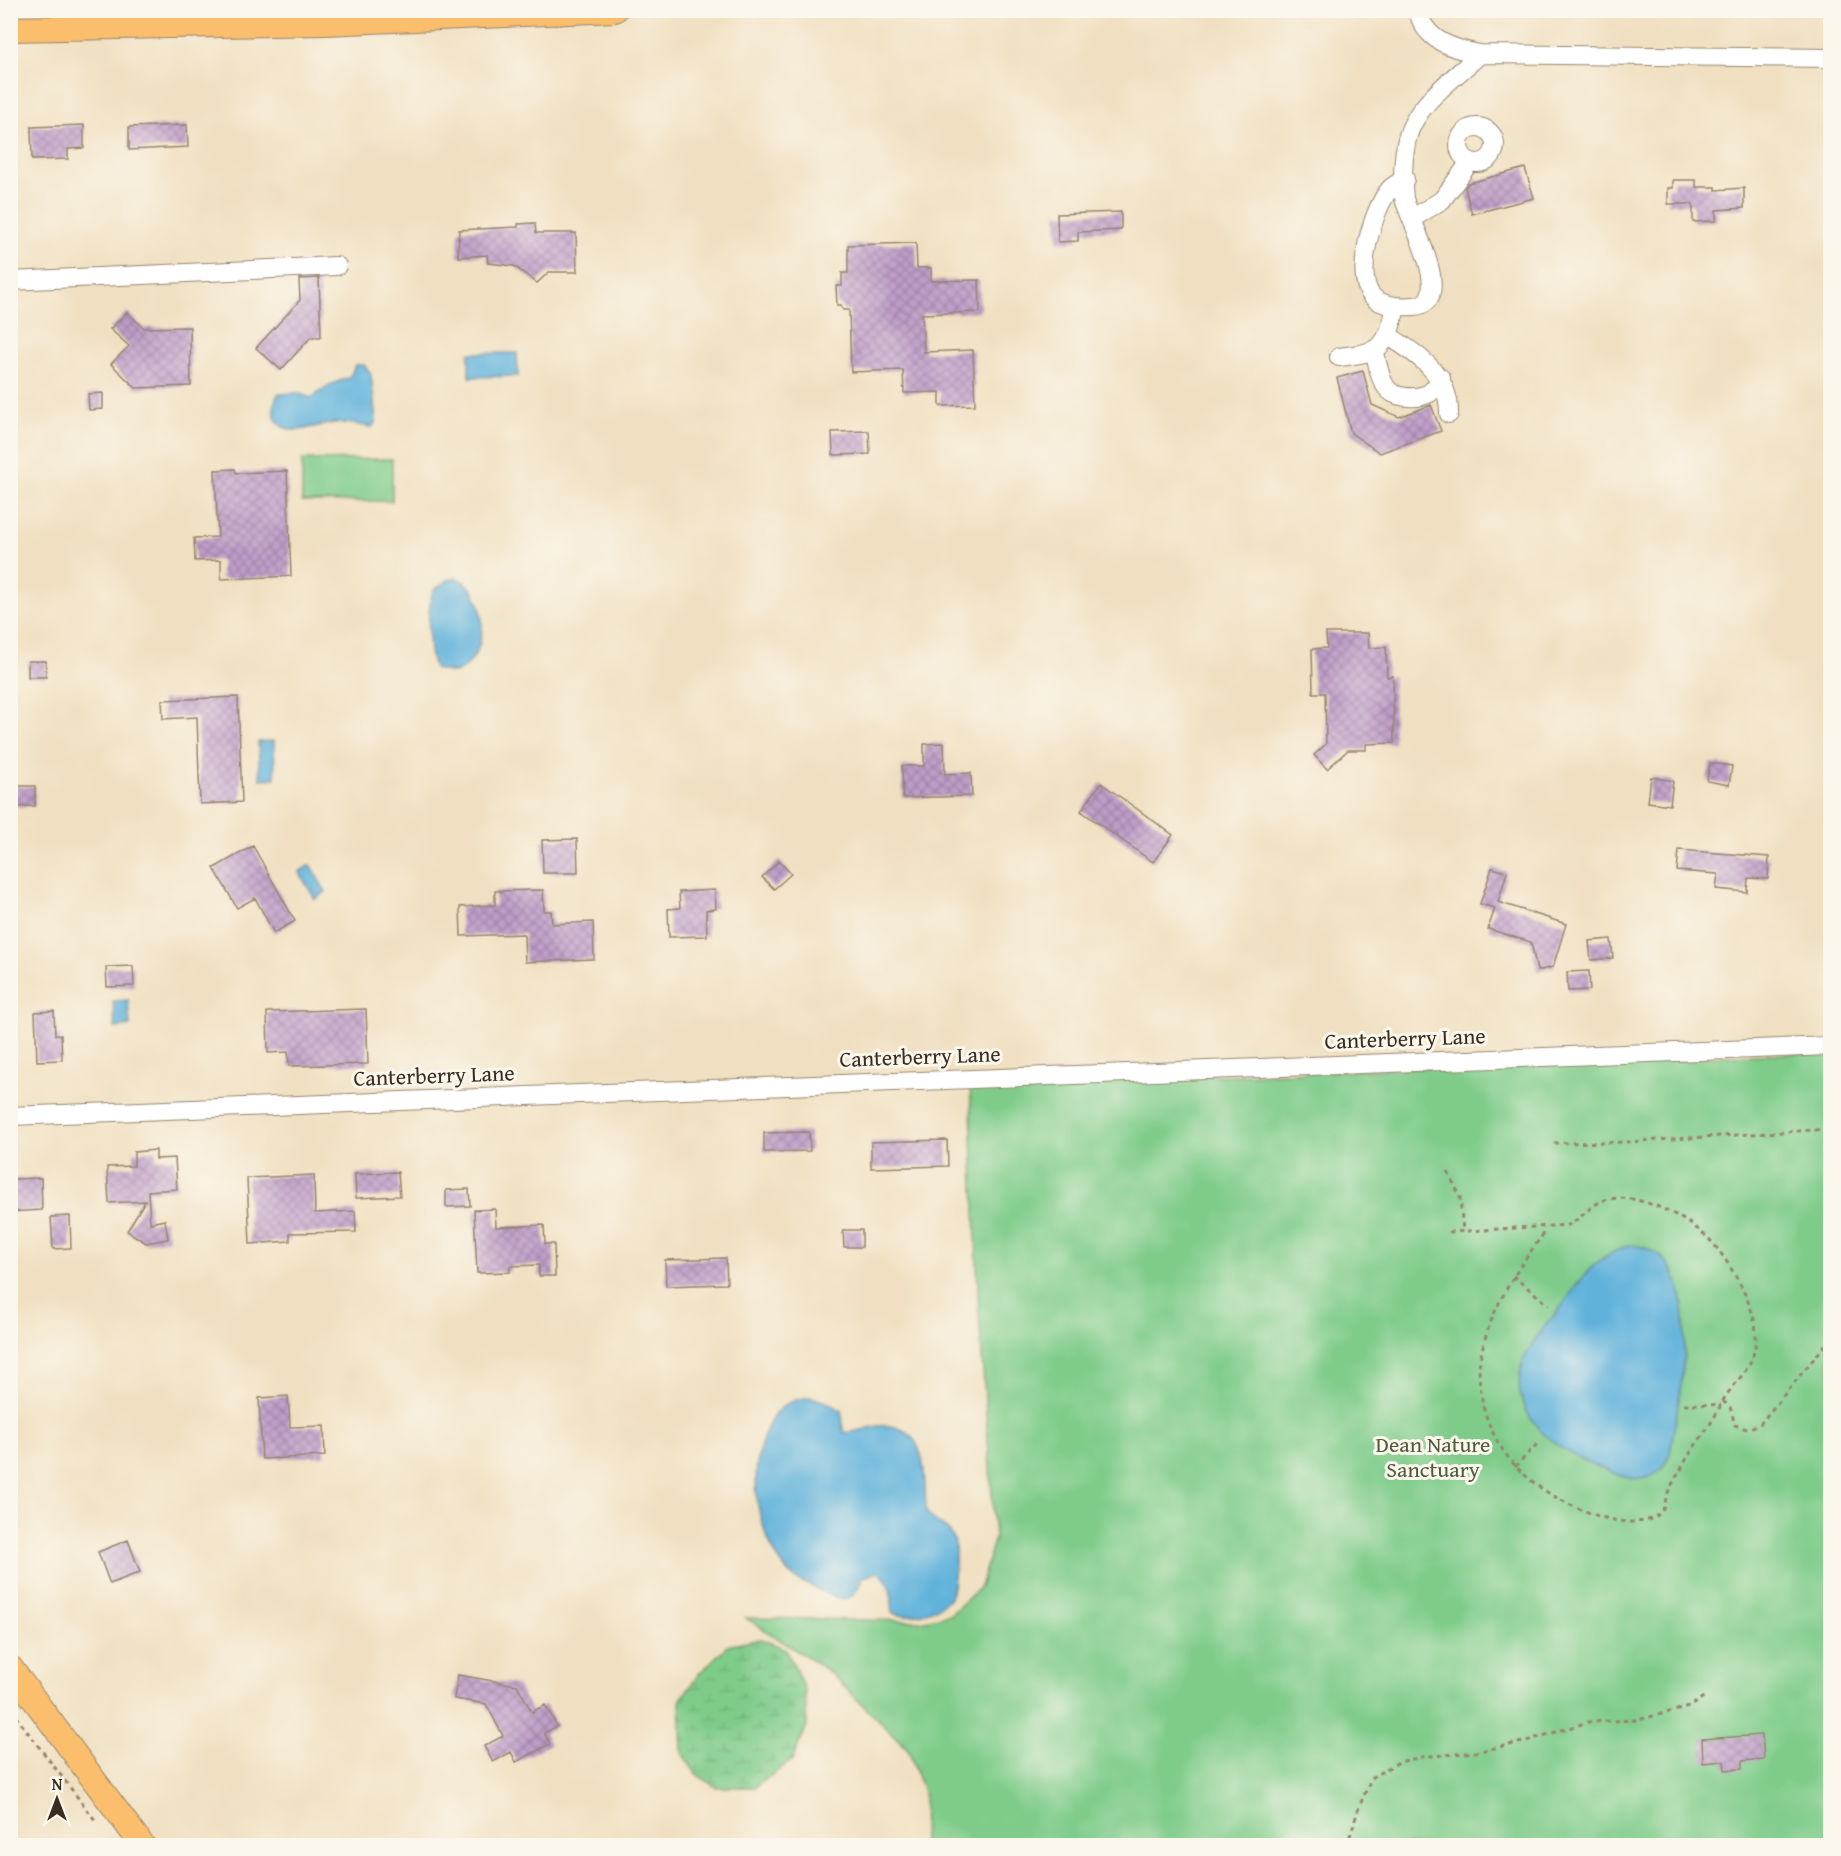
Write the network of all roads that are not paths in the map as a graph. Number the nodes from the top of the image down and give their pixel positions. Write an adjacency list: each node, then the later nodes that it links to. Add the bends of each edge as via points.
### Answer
1 (615, 10): 3 (main road)
2 (1418, 10): 5 (street, via 1428,32 1439,42)
3 (363, 16): 4 (main road)
4 (10, 29)
5 (1480, 54): 6 (street); 8 (street, via 1421,111 1407,137)
6 (1830, 58)
7 (1470, 162): 9 (street, via 1442,200)
8 (1405, 179): 9 (street, via 1404,200); 12 (street, via 1390,188 1376,212 1364,264 1367,290 1375,299)
9 (1413, 218): 12 (street, via 1431,271 1432,288 1419,306)
10 (337, 266): 11 (street)
11 (10, 281)
12 (1396, 307): 13 (street)
13 (1389, 336): 14 (street); 16 (street)
14 (1375, 351): 15 (street); 16 (street, via 1380,375 1391,393 1425,395)
15 (1339, 357)
16 (1441, 378): 17 (street)
17 (1449, 414)
18 (1830, 1046): 19 (street, Canterberry Lane)
19 (10, 1116)
20 (10, 1667): 21 (main road)
21 (143, 1845)

